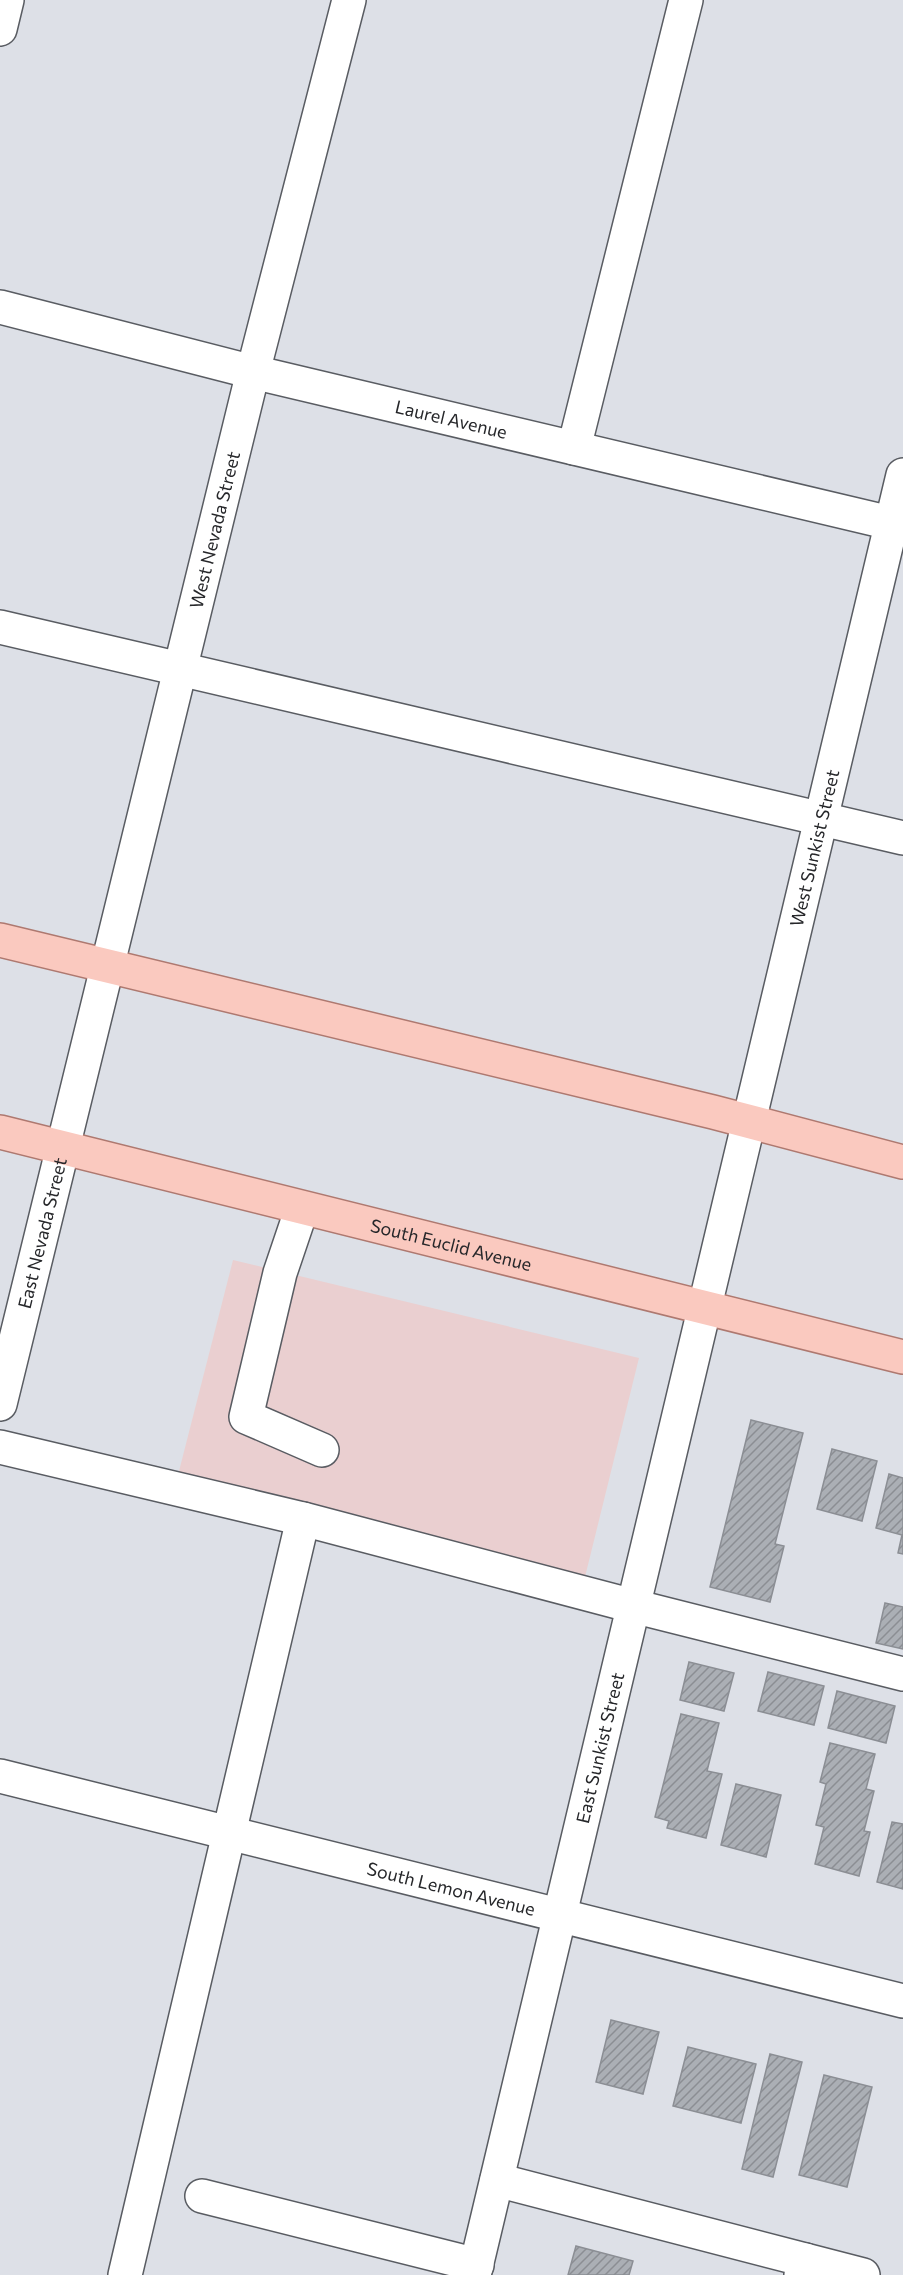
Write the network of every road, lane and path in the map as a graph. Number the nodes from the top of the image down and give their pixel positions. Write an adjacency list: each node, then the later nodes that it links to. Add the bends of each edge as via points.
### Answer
1 (7, 0): 4 (street)
2 (349, 0): 6 (street, West Nevada Street)
3 (686, 0): 7 (street)
4 (0, 29)
5 (0, 307): 6 (street, Laurel Avenue)
6 (253, 372): 7 (street, Laurel Avenue); 11 (street, West Nevada Street)
7 (574, 448): 9 (street, Laurel Avenue)
8 (903, 476): 9 (street, West Sunkist Street)
9 (897, 525): 12 (street, West Sunkist Street)
10 (0, 627): 11 (street)
11 (181, 670): 12 (street); 15 (street, West Nevada Street)
12 (822, 819): 13 (street); 17 (street, West Sunkist Street)
13 (903, 838)
14 (0, 940): 15 (main road)
15 (109, 967): 16 (street, West Nevada Street); 17 (main road)
16 (85, 1062): 19 (street, East Nevada Street)
17 (751, 1122): 20 (main road); 22 (street, West Sunkist Street)
18 (0, 1132): 19 (main road, South Euclid Avenue)
19 (64, 1148): 21 (main road, South Euclid Avenue); 23 (street, East Nevada Street)
20 (903, 1162)
21 (302, 1208): 24 (main road, South Euclid Avenue); 28 (street, via 280,1273 246,1417)
22 (727, 1222): 24 (street, East Sunkist Street)
23 (12, 1305): 26 (street, East Nevada Street)
24 (706, 1309): 25 (main road, South Euclid Avenue); 30 (street, East Sunkist Street)
25 (903, 1357)
26 (0, 1404)
27 (0, 1447): 29 (street)
28 (322, 1450)
29 (303, 1519): 30 (street); 33 (street)
30 (633, 1606): 31 (street); 34 (street, East Sunkist Street)
31 (903, 1674)
32 (0, 1776): 33 (street, South Lemon Avenue)
33 (229, 1832): 34 (street, South Lemon Avenue); 40 (street)
34 (559, 1914): 35 (street, South Lemon Avenue); 36 (street, East Sunkist Street)
35 (903, 2001)
36 (497, 2180): 38 (street); 39 (street, East Sunkist Street)
37 (202, 2196): 39 (street)
38 (803, 2267): 41 (street)
39 (476, 2270)
40 (125, 2275)
41 (863, 2275)

